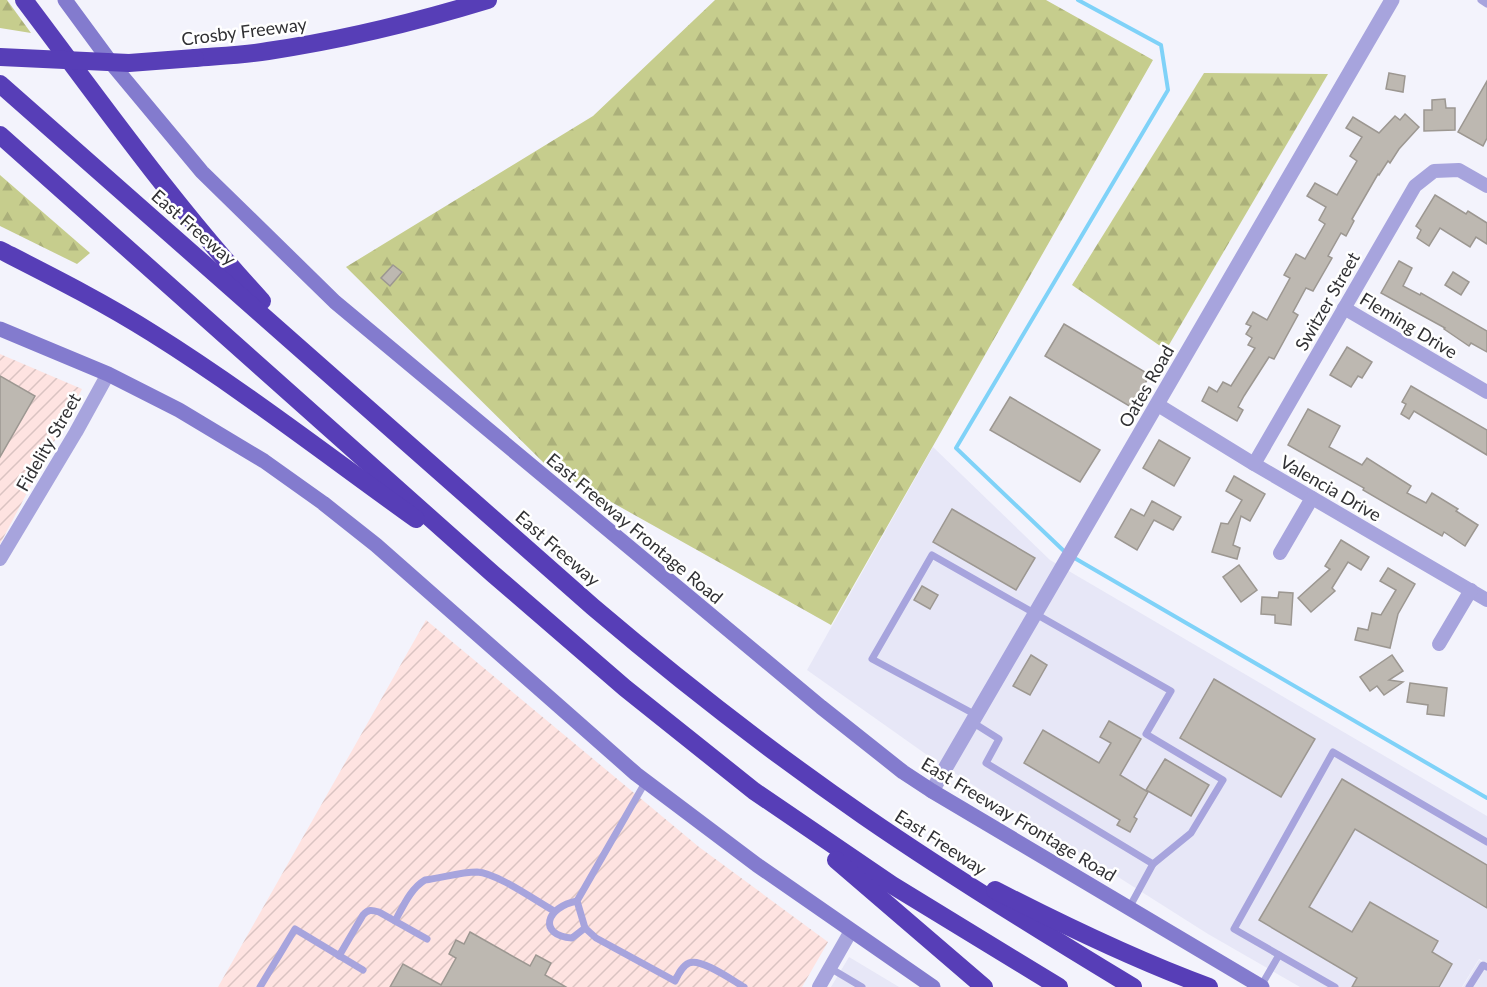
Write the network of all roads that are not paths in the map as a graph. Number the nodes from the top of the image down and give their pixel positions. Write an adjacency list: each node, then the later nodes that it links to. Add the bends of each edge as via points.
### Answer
1 (24, 0): 17 (highway, via 231,268 296,339)
2 (65, 0): 30 (main road, East Freeway Frontage Road, via 112,64 202,172 334,302 821,707)
3 (488, 0): 7 (highway, Crosby Freeway, bridge, via 437,16 266,52 129,63)
4 (1392, 0): 16 (street, Oates Road)
5 (1481, 0): 6 (lane)
6 (1487, 4)
7 (0, 57)
8 (0, 84): 17 (highway, East Freeway)
9 (0, 135): 22 (highway)
10 (1487, 186): 12 (street, Switzer Street, via 1459,170 1434,171 1415,186)
11 (0, 250): 22 (highway, via 151,333)
12 (1344, 308): 15 (street, Fleming Drive); 18 (street, Switzer Street)
13 (0, 328): 14 (main road)
14 (108, 374): 21 (street, Fidelity Street); 28 (main road, via 208,427 323,503)
15 (1487, 392)
16 (1158, 405): 18 (street, Valencia Drive); 25 (street, Oates Road)
17 (375, 415): 32 (highway, East Freeway, via 638,645 777,753)
18 (1254, 464): 19 (street, Valencia Drive)
19 (1312, 498): 20 (street); 23 (street, Valencia Drive)
20 (1280, 554)
21 (0, 559)
22 (493, 574): 29 (highway, via 625,688)
23 (1471, 590): 24 (street, Valencia Drive); 26 (street)
24 (1487, 600)
25 (1037, 613): 27 (street, Oates Road); 27 (lane, via 932,555 872,659); 33 (lane, via 1171,691 1146,734 1223,780 1191,833)
26 (1439, 644)
27 (974, 719): 30 (street, Oates Road); 33 (lane, via 999,739 986,763)
28 (646, 782): 34 (lane); 39 (main road)
29 (754, 791): 52 (highway); 53 (highway, via 892,885)
30 (932, 791): 35 (main road, East Freeway Frontage Road)
31 (1487, 842): 41 (lane, via 1333,752 1234,929)
32 (913, 849): 54 (highway, East Freeway); 55 (highway, via 1089,938)
33 (1153, 864): 35 (lane)
34 (577, 901): 36 (lane); 38 (lane)
35 (1129, 908): 56 (main road, East Freeway Frontage Road)
36 (554, 911): 37 (lane, via 498,879 477,872 425,880 415,888); 38 (lane, via 550,924 560,937 572,938)
37 (395, 921): 40 (lane); 42 (lane, via 379,912 366,911)
38 (585, 928): 46 (lane)
39 (851, 931): 43 (street); 51 (main road)
40 (428, 939)
41 (1279, 955): 56 (lane); 57 (lane)
42 (339, 956): 45 (lane); 48 (lane, via 295,930)
43 (830, 968): 47 (lane); 50 (street)
44 (1487, 968): 58 (lane, via 1483,965)
45 (363, 970)
46 (673, 984): 49 (lane, via 682,968 699,961)
47 (858, 986)
48 (260, 987)
49 (744, 987)
50 (819, 987)
51 (933, 987)
52 (984, 987)
53 (1059, 987)
54 (1133, 987)
55 (1209, 987)
56 (1262, 987)
57 (1335, 987)
58 (1469, 987)

